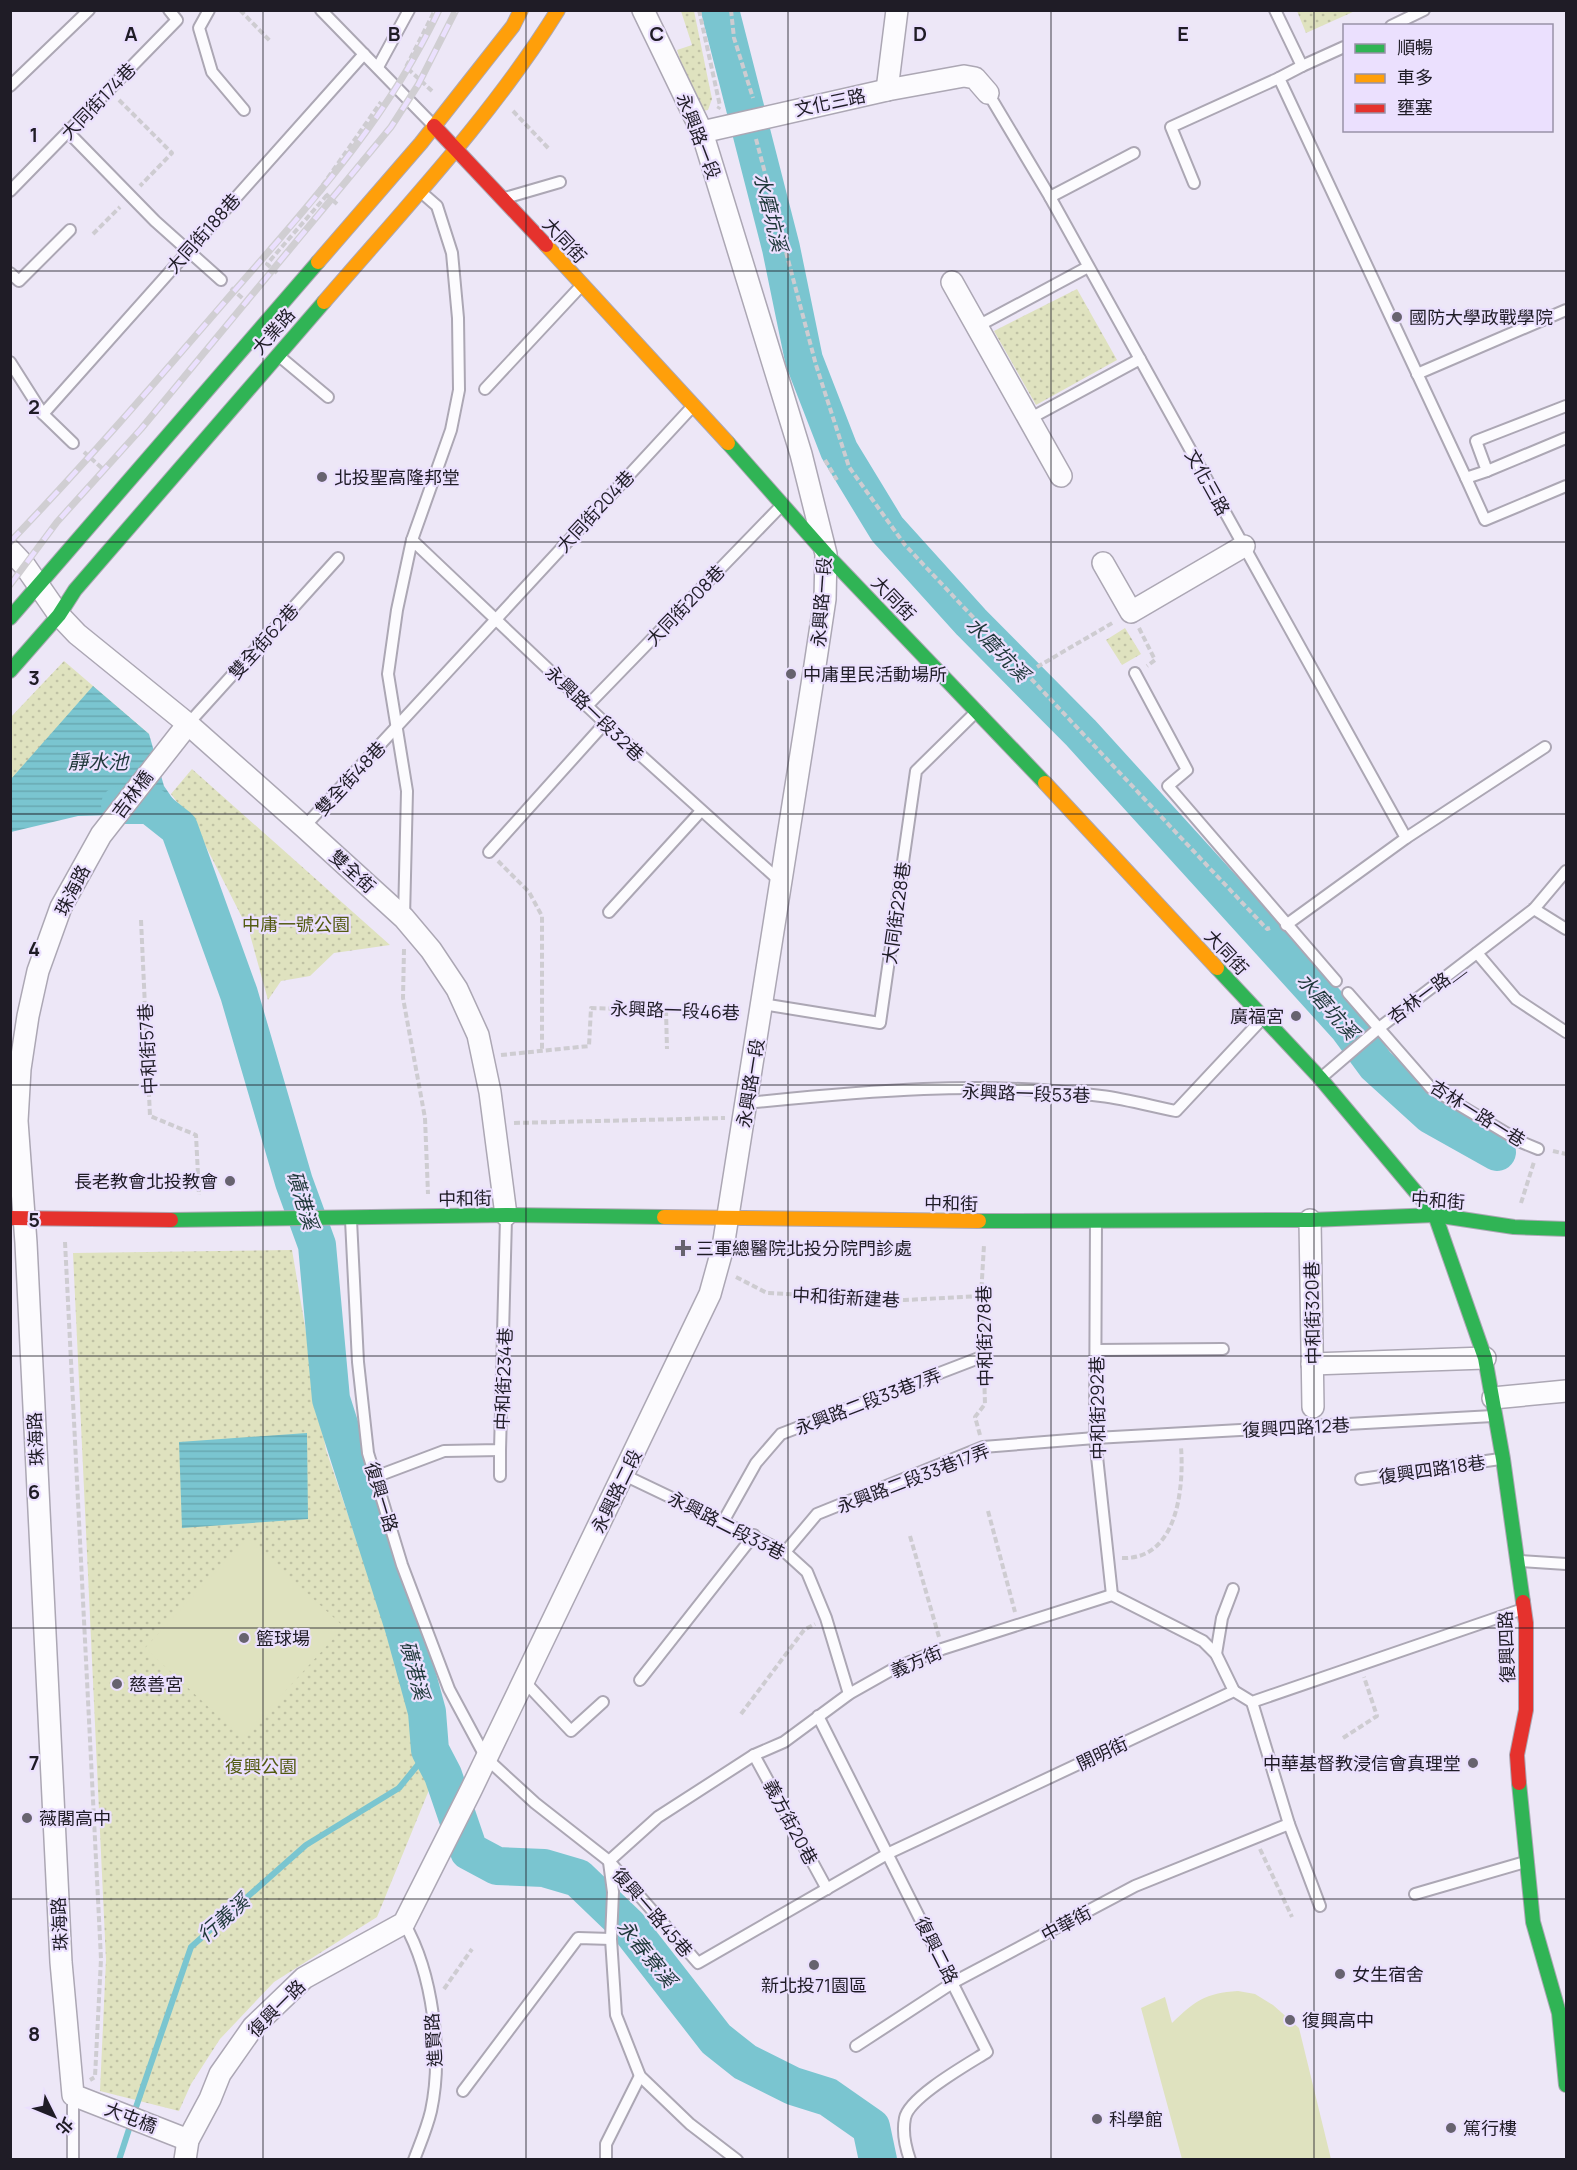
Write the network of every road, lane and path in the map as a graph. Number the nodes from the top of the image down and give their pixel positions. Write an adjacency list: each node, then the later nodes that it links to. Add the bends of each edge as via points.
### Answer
1 (89, 10): 23 (lane)
2 (169, 10): 24 (lane, 大同街174巷, via 177,20)
3 (209, 10): 31 (lane, via 199,28 212,72)
4 (240, 10): 17 (path)
5 (321, 10): 19 (lane, 大同街)
6 (409, 10): 21 (lane)
7 (435, 10): 26 (path, via 406,67)
8 (521, 10): 33 (street, 大業路, via 513,26)
9 (558, 10): 28 (street, 大業路)
10 (643, 10): 34 (street, 永興路一段)
11 (699, 10): 30 (path)
12 (731, 10): 32 (path, via 734,38 751,98 768,97)
13 (897, 10): 25 (street, 文化三路)
14 (1275, 10): 20 (lane)
15 (1424, 10): 16 (lane)
16 (1395, 24)
17 (271, 42)
18 (1343, 47): 20 (lane)
19 (364, 54): 21 (lane, 大同街); 50 (lane, 大同街188巷)
20 (1302, 66): 22 (lane)
21 (378, 68): 33 (lane, 大同街)
22 (1279, 78): 40 (lane, via 1171,127); 63 (lane)
23 (10, 86)
24 (109, 90): 35 (lane, 大同街174巷); 44 (path, via 172,153)
25 (887, 90): 27 (street, 文化三路, via 964,76 975,78); 32 (street, 文化三路)
26 (432, 91)
27 (988, 93): 45 (lane, 文化三路)
28 (498, 95): 36 (street, 大業路); 37 (path)
29 (381, 102): 43 (path, via 320,189)
30 (720, 106)
31 (244, 110)
32 (761, 124): 34 (street, 文化三路); 110 (path, via 816,364 849,467 905,545 1267,929)
33 (434, 126): 36 (street, 大同街); 85 (street, 大業路)
34 (707, 131): 82 (street, 永興路一段)
35 (68, 132): 41 (lane, 大同街174巷); 44 (lane)
36 (454, 150): 42 (street, 大業路); 46 (street, 大同街)
37 (550, 150)
38 (1134, 153): 45 (lane)
39 (560, 182): 46 (lane)
40 (1194, 183)
41 (10, 191)
42 (420, 191): 60 (street, 大業路); 79 (lane, via 437,206 452,253 459,390 451,430)
43 (327, 195): 47 (path); 53 (path, via 267,264)
44 (130, 196): 49 (path); 50 (lane)
45 (1050, 197): 51 (lane, 文化三路)
46 (502, 198): 56 (street, 大同街)
47 (339, 207)
48 (70, 230): 52 (lane, via 19,281)
49 (93, 234)
50 (187, 251): 54 (lane); 68 (lane, 大同街188巷)
51 (1088, 267): 59 (lane); 61 (lane, 文化三路)
52 (10, 273)
53 (280, 276)
54 (221, 280): 57 (path)
55 (952, 282): 59 (street)
56 (582, 285): 64 (lane); 66 (street, 大同街)
57 (252, 307)
58 (1566, 310): 63 (lane)
59 (976, 327): 69 (street)
60 (277, 354): 65 (lane); 87 (street, 大業路, via 75,590)
61 (1140, 359): 69 (lane); 80 (lane, 文化三路)
62 (10, 362): 68 (lane)
63 (1417, 374): 76 (lane)
64 (485, 389)
65 (327, 397)
66 (694, 404): 78 (street, 大同街); 88 (lane, 大同街204巷)
67 (1566, 405): 74 (lane, via 1476,441)
68 (43, 414): 71 (lane)
69 (1029, 419): 75 (street)
70 (1566, 438): 74 (lane)
71 (74, 442)
72 (84, 452): 73 (path)
73 (106, 471)
74 (1487, 471): 76 (lane)
75 (1061, 476)
76 (1466, 478): 77 (lane, via 1485,520)
77 (1566, 486)
78 (783, 504): 82 (street, 大同街); 93 (lane, 大同街208巷)
79 (412, 540): 88 (lane, 永興路一段32巷); 97 (lane, via 388,674)
80 (1244, 546): 86 (street); 102 (lane, 文化三路)
81 (10, 550): 85 (street, 雙全街)
82 (826, 554): 94 (street, 大同街); 105 (street, 永興路一段, via 825,599)
83 (338, 558): 96 (lane, 雙全街62巷)
84 (1103, 563): 86 (street)
85 (39, 586): 87 (street, 雙全街); 89 (street, 大業路)
86 (1131, 612): 90 (path); 92 (path, via 1155,660)
87 (59, 615): 91 (street, 大業路); 96 (street, 雙全街)
88 (496, 617): 93 (lane, 永興路一段32巷); 97 (lane, 大同街204巷)
89 (10, 618)
90 (1037, 667)
91 (10, 671)
92 (1135, 673): 110 (lane, via 1187,770 1168,786)
93 (587, 706): 95 (lane, 永興路一段32巷)
94 (977, 710): 115 (lane, 大同街228巷, via 916,771 880,1023); 117 (street, 大同街)
95 (604, 723): 99 (lane, 永興路一段32巷); 103 (lane)
96 (188, 724): 100 (street, 雙全街); 101 (street, 吉林橋)
97 (395, 730): 100 (lane, 雙全街48巷); 108 (lane, via 407,791)
98 (1545, 747): 102 (lane)
99 (701, 811): 105 (lane, 永興路一段32巷); 107 (lane)
100 (304, 827): 108 (street, 雙全街)
101 (101, 835): 131 (street, 珠海路, via 61,907 27,1016 17,1121)
102 (1407, 838): 110 (lane)
103 (489, 852): 121 (path, via 529,891 542,916)
104 (1566, 871): 106 (lane, 杏林一路＿)
105 (781, 882): 115 (street, 永興路一段)
106 (1534, 909): 111 (lane); 112 (lane, 杏林一路＿)
107 (609, 912)
108 (404, 918): 122 (street, 雙全街, via 457,989 478,1035); 129 (path, via 403,998 425,1118)
109 (141, 920): 134 (path, 中和街57巷, via 150,1116 196,1135)
110 (1286, 925): 113 (lane)
111 (1566, 929)
112 (1477, 953): 118 (lane, 杏林一路＿); 119 (lane, via 1516,999)
113 (1336, 981)
114 (1348, 993): 118 (lane, 杏林一路一巷)
115 (762, 1008): 116 (path, 永興路一段46巷); 124 (street, 永興路一段)
116 (666, 1010): 120 (path); 121 (path, 永興路一段46巷, via 591,1008 589,1046)
117 (1263, 1018): 123 (street, 大同街); 124 (lane, 永興路一段53巷, via 1176,1111 1101,1096 1002,1088 840,1093)
118 (1379, 1028): 123 (lane, 杏林一路＿); 126 (lane, 杏林一路一巷, via 1431,1088)
119 (1566, 1032)
120 (668, 1049)
121 (542, 1051): 122 (path, 永興路一段46巷)
122 (483, 1057): 125 (street, 雙全街)
123 (1320, 1078): 128 (street, 大同街)
124 (745, 1110): 125 (path); 132 (street, 永興路一段)
125 (494, 1124): 127 (street, 雙全街)
126 (1538, 1149): 137 (path)
127 (506, 1215): 129 (street, 中和街); 132 (street, 中和街); 153 (lane, 中和街234巷)
128 (1435, 1215): 135 (street, 中和街); 137 (street, 中和街); 145 (street, 復興四路)
129 (429, 1216): 130 (street, 中和街)
130 (351, 1217): 134 (street, 中和街); 156 (lane, 復興一路, via 358,1362 368,1453)
131 (17, 1218): 134 (street); 205 (street, 珠海路, via 61,1962)
132 (728, 1218): 136 (street, 中和街); 140 (street, 永興路二段)
133 (1096, 1219): 135 (street, 中和街); 136 (street, 中和街); 143 (lane, 中和街292巷)
134 (200, 1220)
135 (1310, 1220): 146 (street, 中和街320巷)
136 (985, 1221): 141 (path, 中和街278巷)
137 (1514, 1227): 138 (street, 中和街)
138 (1566, 1229)
139 (76, 1243): 205 (path, via 64,1242 101,1959 95,2077)
140 (717, 1267): 141 (path, 中和街新建巷, via 767,1293 905,1300); 155 (street, 永興路二段, via 710,1294)
141 (981, 1296): 144 (path, 中和街278巷)
142 (1223, 1349): 143 (lane)
143 (1096, 1350): 151 (lane, 中和街292巷)
144 (984, 1356): 152 (path, 中和街278巷, via 985,1404 975,1417); 160 (lane, 永興路二段33巷7弄, via 782,1434 756,1463)
145 (1485, 1358): 146 (street); 149 (street, 復興四路)
146 (1312, 1364): 148 (street, 中和街320巷)
147 (1566, 1390): 149 (street)
148 (1313, 1407)
149 (1495, 1407): 150 (lane, 復興四路12巷); 154 (street, 復興四路)
150 (1180, 1434): 151 (lane, 復興四路12巷); 164 (path, via 1179,1507 1168,1531 1152,1549 1130,1558)
151 (1095, 1438): 152 (lane, 永興路二段33巷17弄); 164 (lane, 中和街292巷)
152 (983, 1447): 163 (lane, 永興路二段33巷17弄, via 817,1514)
153 (500, 1450): 156 (lane, 中和街234巷, via 444,1451); 157 (lane)
154 (1503, 1459): 158 (lane, 復興四路18巷); 165 (street, 復興四路)
155 (624, 1475): 160 (lane, 永興路二段33巷); 176 (street, 永興路二段)
156 (375, 1476): 185 (lane, 復興一路, via 402,1565 449,1689)
157 (501, 1476)
158 (1361, 1479)
159 (988, 1511): 171 (path)
160 (724, 1520): 161 (lane, 永興路二段33巷)
161 (754, 1535): 163 (lane, 永興路二段33巷); 175 (lane)
162 (909, 1536): 172 (path)
163 (786, 1551): 170 (lane, 永興路二段33巷, via 807,1572)
164 (1108, 1558): 168 (lane, 中和街292巷)
165 (1517, 1561): 166 (lane); 169 (street, 復興四路)
166 (1566, 1564)
167 (1233, 1589): 173 (lane, via 1222,1618)
168 (1112, 1595): 171 (lane, 義方街); 173 (lane, via 1203,1641)
169 (1524, 1608): 174 (lane); 190 (street, 復興四路, via 1526,1710 1517,1755)
170 (826, 1618): 178 (lane, 永興路二段33巷); 181 (path, via 804,1630)
171 (1019, 1624): 172 (lane, 義方街)
172 (942, 1649): 178 (lane, 義方街, via 895,1668)
173 (1216, 1654): 177 (lane)
174 (1359, 1665): 180 (lane); 183 (path, via 1377,1716)
175 (640, 1680)
176 (524, 1681): 179 (lane, via 571,1731); 185 (street, 永興路二段)
177 (1234, 1691): 180 (lane); 187 (lane, 開明街)
178 (849, 1694): 182 (lane, 義方街)
179 (603, 1702)
180 (1252, 1702): 186 (lane)
181 (741, 1714)
182 (818, 1716): 184 (lane, 義方街, via 784,1742); 187 (lane, 復興二路)
183 (1342, 1738)
184 (754, 1755): 189 (lane, 義方街, via 658,1817); 191 (lane, 義方街20巷)
185 (486, 1758): 189 (lane, 復興一路, via 535,1803); 195 (street)
186 (1289, 1824): 193 (lane); 199 (lane, 中華街, via 1135,1886)
187 (889, 1853): 191 (lane, 開明街); 199 (lane, 復興二路)
188 (1262, 1857): 194 (path)
189 (609, 1861): 196 (lane, via 613,1892); 198 (lane, 復興一路45巷)
190 (1526, 1862): 192 (lane); 203 (street, 復興四路, via 1533,1922 1558,2013)
191 (827, 1889): 198 (lane, 開明街)
192 (1415, 1894)
193 (1320, 1906)
194 (1292, 1917)
195 (404, 1923): 200 (lane, 進賢路, via 417,1947 428,1984); 206 (street, 復興一路, via 304,1978 253,2027 220,2074)
196 (611, 1939): 202 (lane, via 616,2015); 204 (lane, via 578,1938)
197 (472, 1949): 200 (path)
198 (698, 1963)
199 (954, 1982): 201 (lane, 中華街); 211 (lane, 復興二路, via 987,2052 915,2101 905,2116 904,2140)
200 (430, 2009): 208 (lane, 進賢路, via 436,2069 431,2112)
201 (856, 2046)
202 (640, 2076): 209 (lane, via 606,2144); 210 (lane, via 690,2124)
203 (1566, 2085)
204 (463, 2091)
205 (73, 2095): 206 (street, 大屯橋); 207 (lane)
206 (187, 2150)
207 (73, 2160)
208 (414, 2160)
209 (606, 2160)
210 (737, 2160)
211 (910, 2160)

